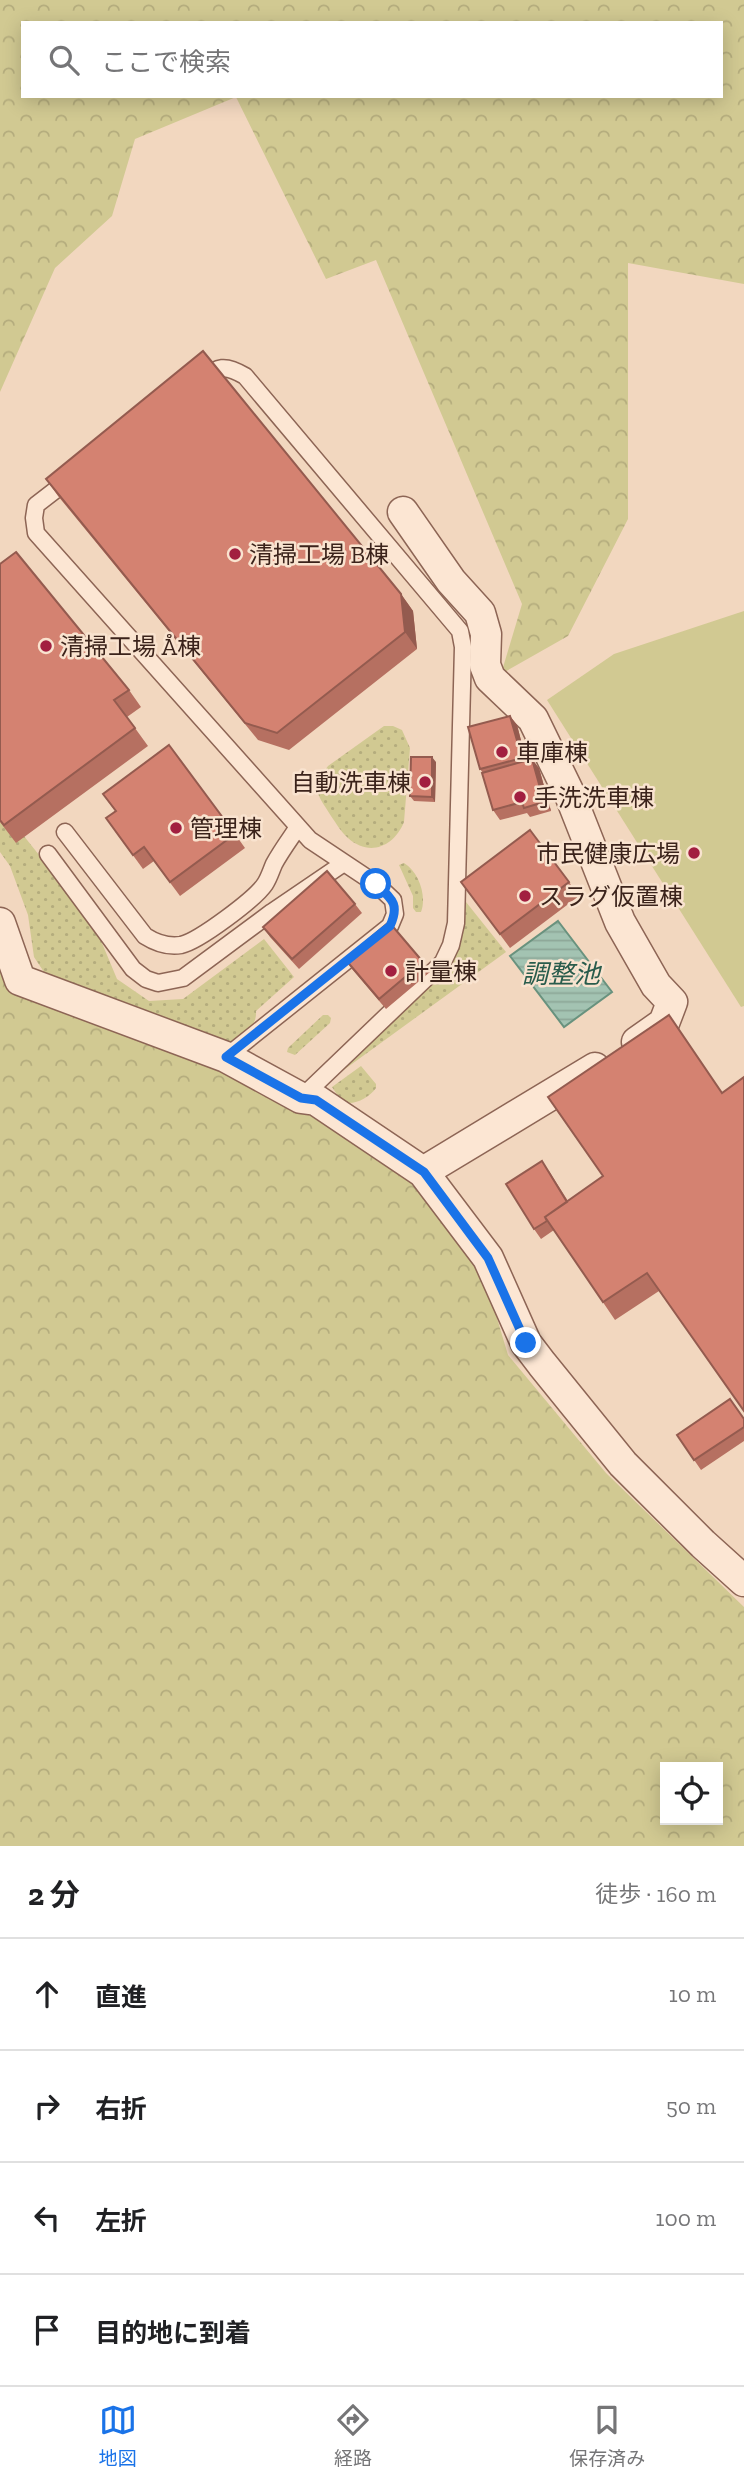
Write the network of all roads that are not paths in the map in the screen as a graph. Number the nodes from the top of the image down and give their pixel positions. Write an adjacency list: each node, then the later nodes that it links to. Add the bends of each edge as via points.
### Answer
1 (184, 393): 10 (lane, via 216,368 233,368 245,376 460,631 463,647 456,923 451,945 443,962)
2 (89, 465): 4 (lane, via 36,505 36,533)
3 (403, 512): 11 (street, via 480,613 490,678 533,719 570,795 620,922 656,985 671,1002 664,1023 654,1031)
4 (298, 827): 5 (lane, via 256,896 197,938 168,945 145,936); 7 (lane)
5 (65, 832)
6 (47, 854): 7 (lane, via 133,969 158,984 183,978)
7 (344, 863): 9 (lane, via 393,900 395,915 390,926)
8 (0, 923): 9 (street, via 20,980)
9 (226, 1057): 10 (street)
10 (301, 1098): 11 (street, via 316,1100)
11 (424, 1172): 12 (street, via 488,1258 526,1343 541,1364 623,1464)
12 (744, 1581)

